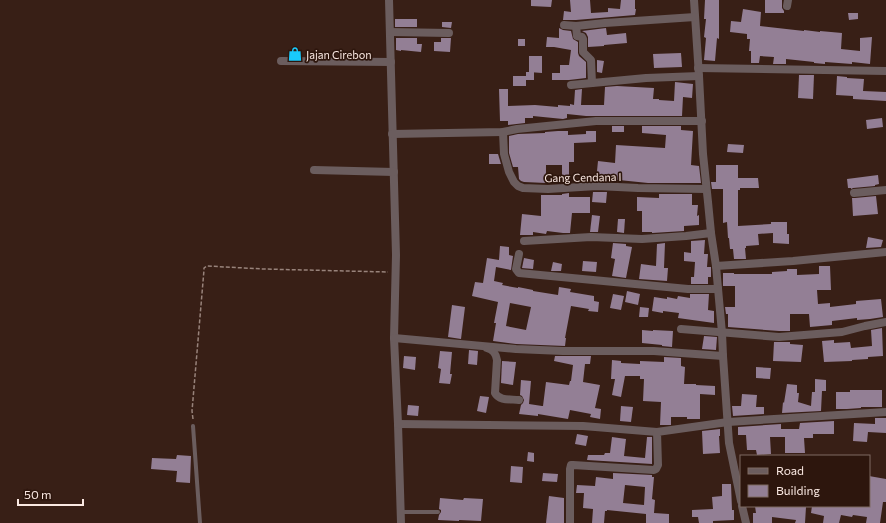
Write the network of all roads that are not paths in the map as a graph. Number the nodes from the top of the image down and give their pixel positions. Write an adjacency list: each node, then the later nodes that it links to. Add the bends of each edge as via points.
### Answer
1 (389, 0): 6 (street)
2 (694, 0): 3 (street)
3 (695, 17): 5 (street); 11 (street)
4 (564, 25): 5 (street)
5 (576, 26): 12 (street, via 577,36 583,39 583,52 590,60)
6 (390, 32): 7 (street); 9 (street)
7 (449, 33)
8 (281, 61): 9 (street)
9 (390, 62): 16 (street)
10 (886, 71): 11 (street)
11 (699, 72): 12 (street); 14 (street)
12 (592, 83): 13 (street)
13 (570, 85)
14 (702, 121): 15 (street, via 596,120); 19 (street)
15 (503, 132): 16 (street); 19 (street, Gang Cendana I, via 504,154 509,172 514,182 523,188)
16 (392, 134): 18 (street)
17 (314, 170): 18 (street)
18 (394, 172): 31 (street)
19 (706, 188): 22 (street)
20 (886, 190): 21 (street)
21 (854, 193)
22 (711, 233): 23 (street, via 649,238 591,237); 26 (street)
23 (524, 241)
24 (886, 252): 26 (street)
25 (519, 254): 27 (street, via 516,269 524,274 688,289)
26 (716, 266): 27 (street)
27 (718, 289): 30 (street)
28 (886, 322): 30 (street, via 842,332 779,337)
29 (682, 329): 30 (street)
30 (722, 333): 33 (street)
31 (394, 338): 32 (street); 37 (street)
32 (482, 346): 33 (street); 34 (street, via 491,349 496,355 497,396)
33 (723, 356): 36 (street)
34 (520, 400)
35 (886, 412): 36 (street)
36 (728, 422): 39 (street); 40 (street, via 729,443)
37 (398, 424): 39 (street, via 583,426); 42 (street)
38 (193, 426): 44 (lane)
39 (657, 432): 46 (street, via 658,465 654,470 571,465)
40 (740, 496)
41 (742, 507): 47 (street)
42 (400, 512): 43 (lane); 45 (street)
43 (438, 512)
44 (200, 523)
45 (401, 523)
46 (570, 523)
47 (746, 523)

